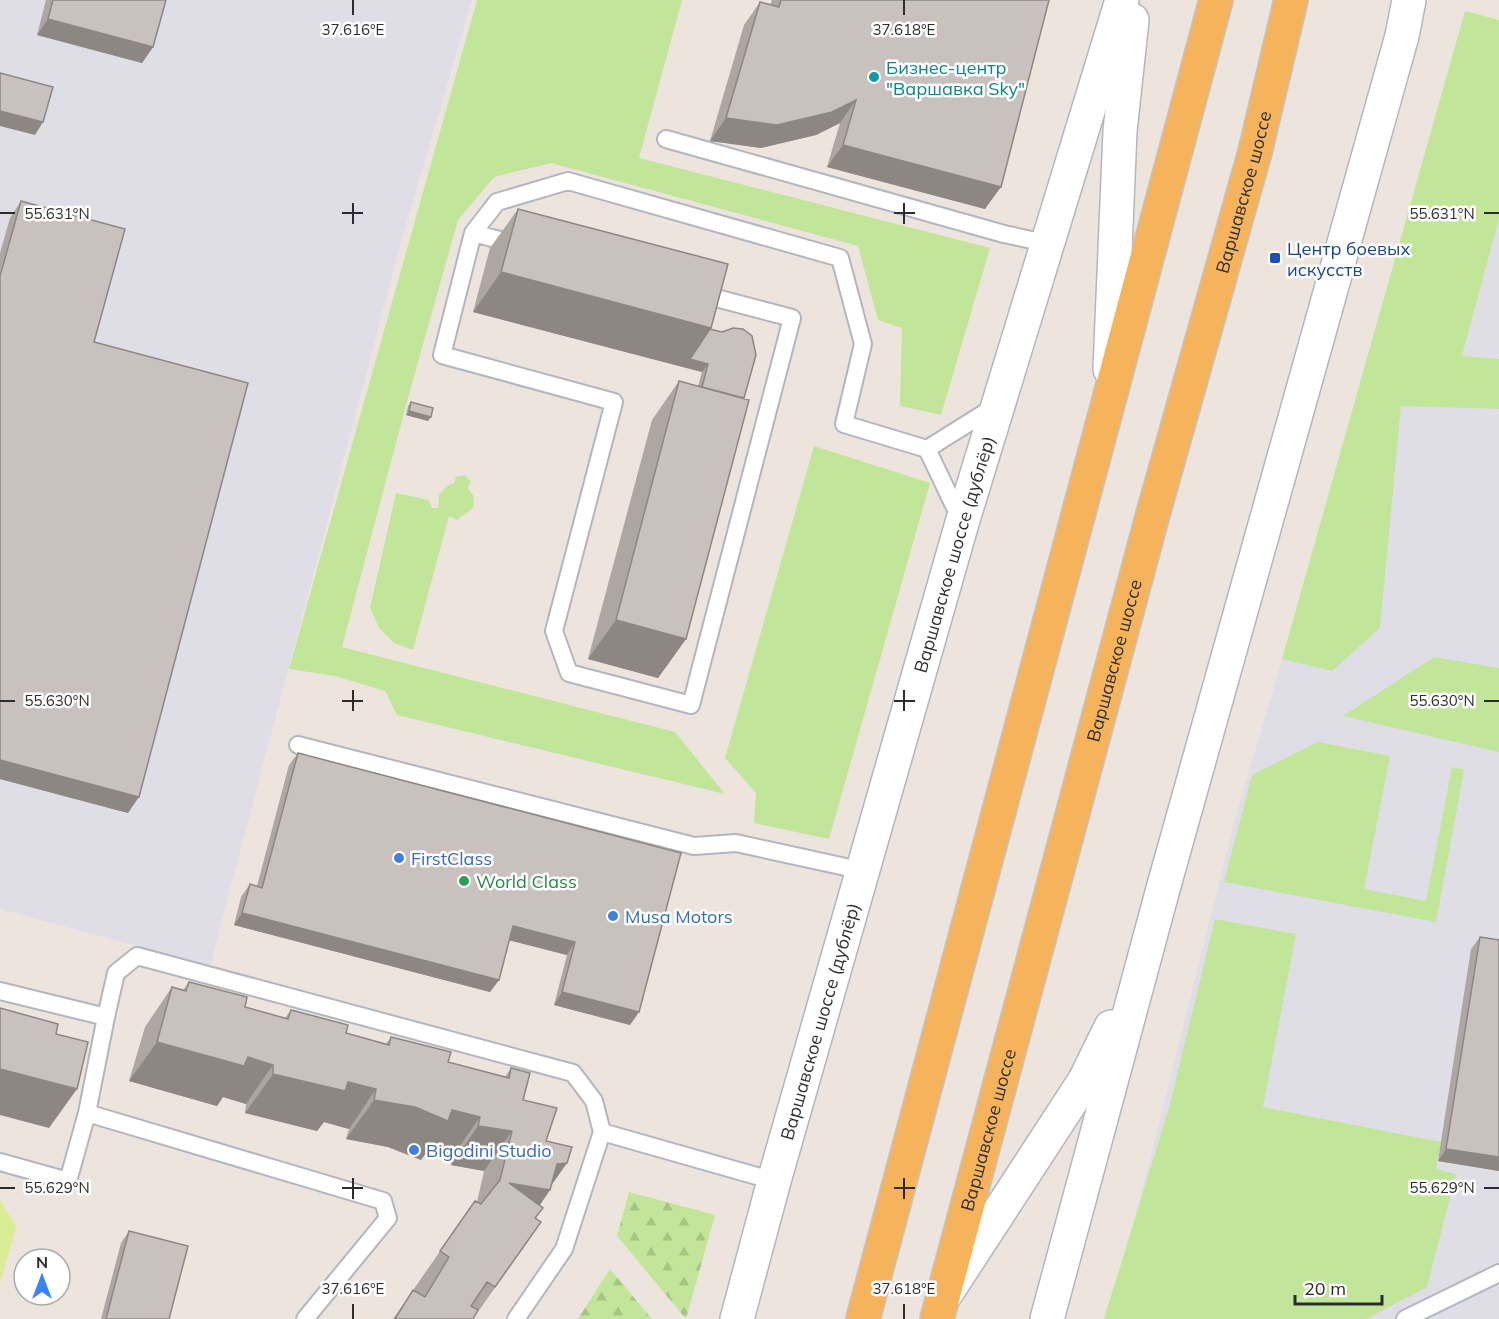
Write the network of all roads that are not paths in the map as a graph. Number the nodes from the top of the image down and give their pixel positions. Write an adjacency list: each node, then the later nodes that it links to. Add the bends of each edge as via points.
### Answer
1 (1122, 0): 8 (main road, Варшавское шоссе (дублёр))
2 (1134, 0): 11 (main road, via 1120,131)
3 (1216, 0): 11 (main road)
4 (1291, 0): 25 (main road, Варшавское шоссе, via 1255,152 1153,514)
5 (1409, 0): 17 (main road, via 1399,48)
6 (666, 139): 8 (lane)
7 (473, 233): 9 (lane); 10 (lane, via 442,355 614,402 554,631 569,674 691,705 792,318); 13 (lane, via 497,202 568,181 840,258 863,344 844,424)
8 (1050, 244): 12 (main road, Варшавское шоссе (дублёр))
9 (530, 248)
10 (678, 288)
11 (1109, 398): 29 (main road)
12 (999, 404): 13 (lane); 14 (main road, Варшавское шоссе (дублёр))
13 (927, 449): 14 (lane)
14 (962, 523): 16 (main road, Варшавское шоссе (дублёр))
15 (298, 745): 16 (lane, via 694,846 736,843)
16 (864, 871): 23 (main road, Варшавское шоссе (дублёр))
17 (1163, 889): 25 (main road, via 1118,1013 1085,1080); 30 (main road)
18 (0, 991): 19 (lane)
19 (106, 1017): 20 (lane); 21 (lane, via 116,973 137,956 573,1073 594,1101)
20 (87, 1113): 22 (lane, via 68,1181); 26 (lane, via 383,1201 388,1218)
21 (602, 1132): 23 (lane); 27 (lane, via 564,1249)
22 (0, 1162)
23 (774, 1181): 28 (main road, Варшавское шоссе (дублёр))
24 (1499, 1273): 31 (lane)
25 (940, 1309)
26 (305, 1319)
27 (516, 1319)
28 (737, 1319)
29 (863, 1319)
30 (1047, 1319)
31 (1405, 1319)

